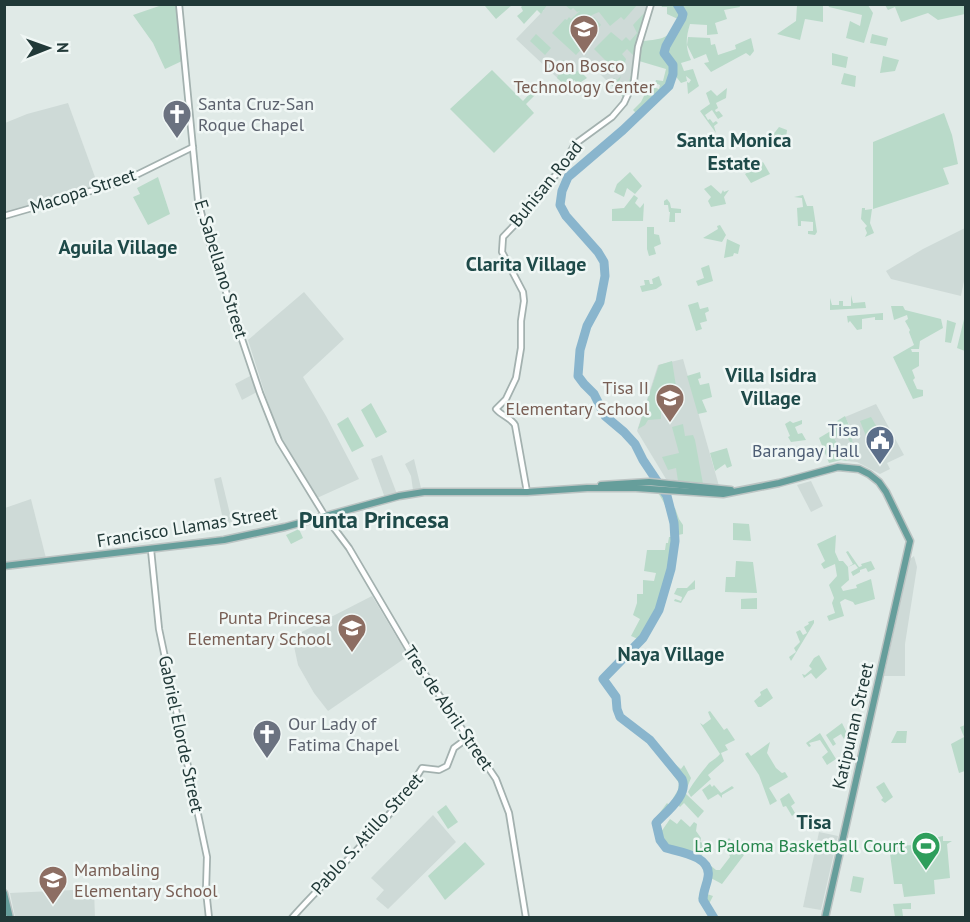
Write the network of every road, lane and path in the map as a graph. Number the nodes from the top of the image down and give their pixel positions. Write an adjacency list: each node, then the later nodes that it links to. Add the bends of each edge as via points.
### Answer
1 (179, 4): 3 (street, E. Sabellano Street)
2 (651, 4): 5 (street, Buhisan Road, via 639,41 634,81 624,103 612,117 575,144 559,172 533,197 526,213 503,237 502,252 524,301 516,378 496,409 515,425)
3 (193, 147): 4 (street, Macopa Street, via 122,182); 6 (street, E. Sabellano Street, via 206,232 260,393 279,441)
4 (4, 216)
5 (528, 492): 6 (main road, Francisco Llamas Street, via 424,492); 7 (main road, Francisco Llamas Street, via 649,485 723,494 838,467 859,469 886,492)
6 (325, 516): 8 (main road, Francisco Llamas Street, via 242,537); 10 (street, Tres de Abril Street)
7 (910, 541): 16 (main road, Katipunan Street)
8 (151, 550): 9 (main road, Francisco Llamas Street); 13 (street, Gabriel Elorde Street, via 159,629 207,857)
9 (4, 566)
10 (469, 737): 14 (street, Pablo S. Atillo Street, via 454,748 447,766 439,770 422,768 389,813); 15 (street, Tres de Abril Street, via 505,798)
11 (4, 893): 12 (main road)
12 (10, 918)
13 (209, 918)
14 (292, 918)
15 (526, 918)
16 (825, 918)

